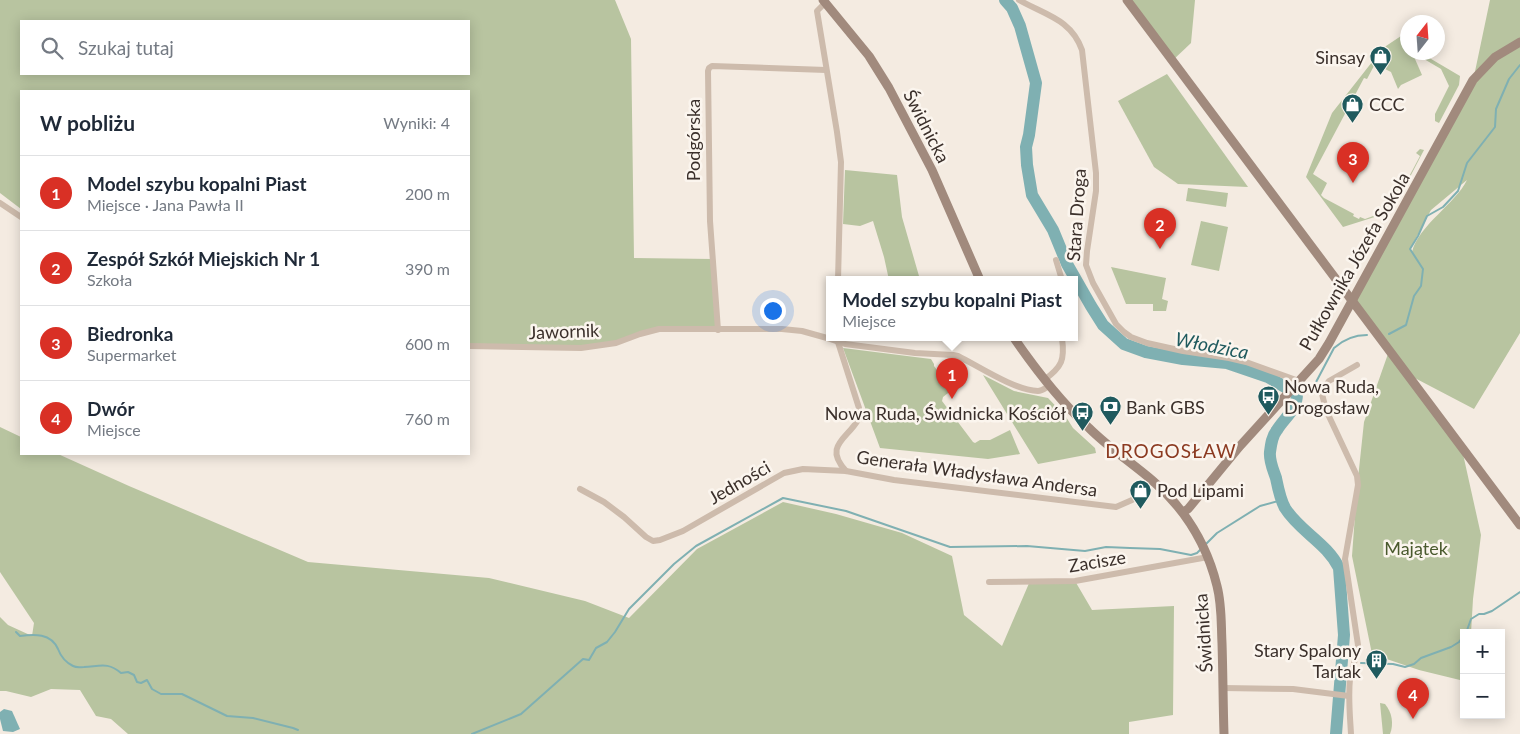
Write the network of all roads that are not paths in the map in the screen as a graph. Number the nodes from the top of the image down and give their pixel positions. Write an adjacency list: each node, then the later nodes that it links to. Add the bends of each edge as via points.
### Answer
1 (1019, 0): 22 (street, Stara Droga, via 1054,16 1072,31 1082,50 1096,173 1086,265 1116,324 1131,338 1246,362)
2 (1127, 0): 12 (street)
3 (824, 1): 5 (street, via 816,11); 10 (street, Świdnicka, via 869,56 889,88 932,170)
4 (1520, 42): 12 (street, Pułkownika Józefa Sokola, via 1495,57 1473,80)
5 (826, 70): 9 (street, via 840,162); 13 (street, Podgórska, via 709,68 710,220)
6 (0, 203): 7 (street)
7 (20, 216)
8 (1056, 260): 11 (street)
9 (838, 276)
10 (978, 276)
11 (1061, 276)
12 (1352, 301): 22 (street, Pułkownika Józefa Sokola, via 1319,359); 27 (street)
13 (718, 330): 14 (street, Jawornik, via 782,329); 19 (street, Jawornik, via 659,328 616,343 581,348)
14 (826, 336)
15 (838, 341): 23 (street, Generała Władysława Andersa, via 859,408 859,419 836,450)
16 (840, 341): 21 (street, Jawornik, via 958,356 1016,386 1039,391 1044,390)
17 (1016, 341): 21 (street, Świdnicka)
18 (1062, 341): 21 (street, via 1064,354 1060,367)
19 (470, 346)
20 (1357, 364): 31 (street, via 1329,381 1322,394 1358,485 1346,559 1358,645)
21 (1047, 383): 24 (street, Świdnicka, via 1091,431)
22 (1296, 383): 26 (street, Pułkownika Józefa Sokola)
23 (846, 471): 24 (street, Generała Władysława Andersa, via 894,480 1116,506 1132,500); 25 (street, Jedności, via 804,469 784,473 683,531 653,541 604,502)
24 (1152, 480): 26 (street, Świdnicka)
25 (580, 489)
26 (1183, 512): 28 (street, Świdnicka)
27 (1520, 525)
28 (1205, 550): 29 (street, Zacisze, via 1075,581); 30 (street, Świdnicka, via 1220,599)
29 (990, 582)
30 (1223, 688): 31 (street, via 1293,690); 32 (street, Świdnicka)
31 (1347, 696): 33 (street)
32 (1224, 734)
33 (1351, 734)

